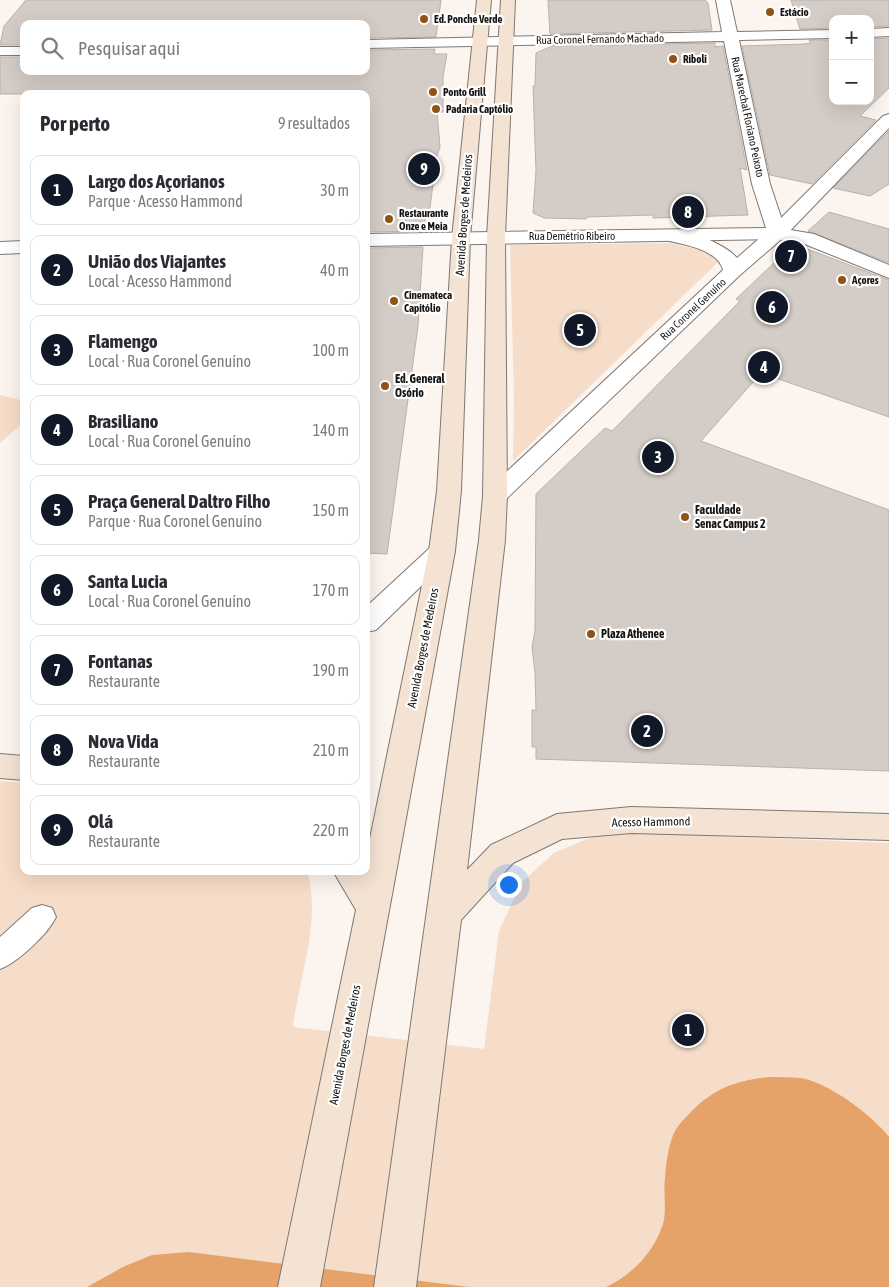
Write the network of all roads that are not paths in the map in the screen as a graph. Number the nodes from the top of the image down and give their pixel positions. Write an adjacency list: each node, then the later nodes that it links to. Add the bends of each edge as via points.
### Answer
1 (484, 0): 8 (main road, Avenida Borges de Medeiros)
2 (508, 0): 9 (main road)
3 (723, 0): 7 (street, Rua Marechal Floriano Peixoto)
4 (889, 32): 5 (street)
5 (874, 33)
6 (829, 34): 7 (street, Rua Coronel Fernando Machado)
7 (731, 36): 9 (street, Rua Coronel Fernando Machado); 14 (street, Rua Marechal Floriano Peixoto, via 761,184)
8 (478, 42): 9 (street, Rua Coronel Fernando Machado); 10 (street, Rua Coronel Fernando Machado); 17 (main road, Avenida Borges de Medeiros)
9 (506, 42): 16 (main road)
10 (370, 44)
11 (0, 51): 12 (street)
12 (20, 51)
13 (889, 118): 14 (street, Rua Coronel Genuíno)
14 (777, 233): 15 (street, Rua Demétrio Ribeiro); 21 (street, Rua Coronel Genuíno); 22 (street, Rua Demétrio Ribeiro, via 807,238)
15 (671, 236): 16 (street, Rua Demétrio Ribeiro); 21 (street, via 722,254 732,263)
16 (496, 237): 17 (street, Rua Demétrio Ribeiro); 23 (main road)
17 (460, 238): 18 (street, Rua Demétrio Ribeiro); 24 (main road, Avenida Borges de Medeiros, via 449,491)
18 (370, 240)
19 (0, 248): 20 (street)
20 (20, 248)
21 (733, 271): 23 (street, Rua Coronel Genuíno)
22 (889, 272)
23 (495, 496): 31 (main road)
24 (442, 551): 25 (street); 30 (main road, Avenida Borges de Medeiros)
25 (370, 620)
26 (0, 766): 27 (main road)
27 (20, 768)
28 (889, 827): 31 (main road, Acesso Hammond, via 631,820 557,826 502,854)
29 (352, 875): 30 (main road)
30 (372, 907): 34 (main road, Avenida Borges de Medeiros)
31 (445, 915): 35 (main road)
32 (42, 916): 33 (street)
33 (0, 956)
34 (299, 1287)
35 (394, 1287)

